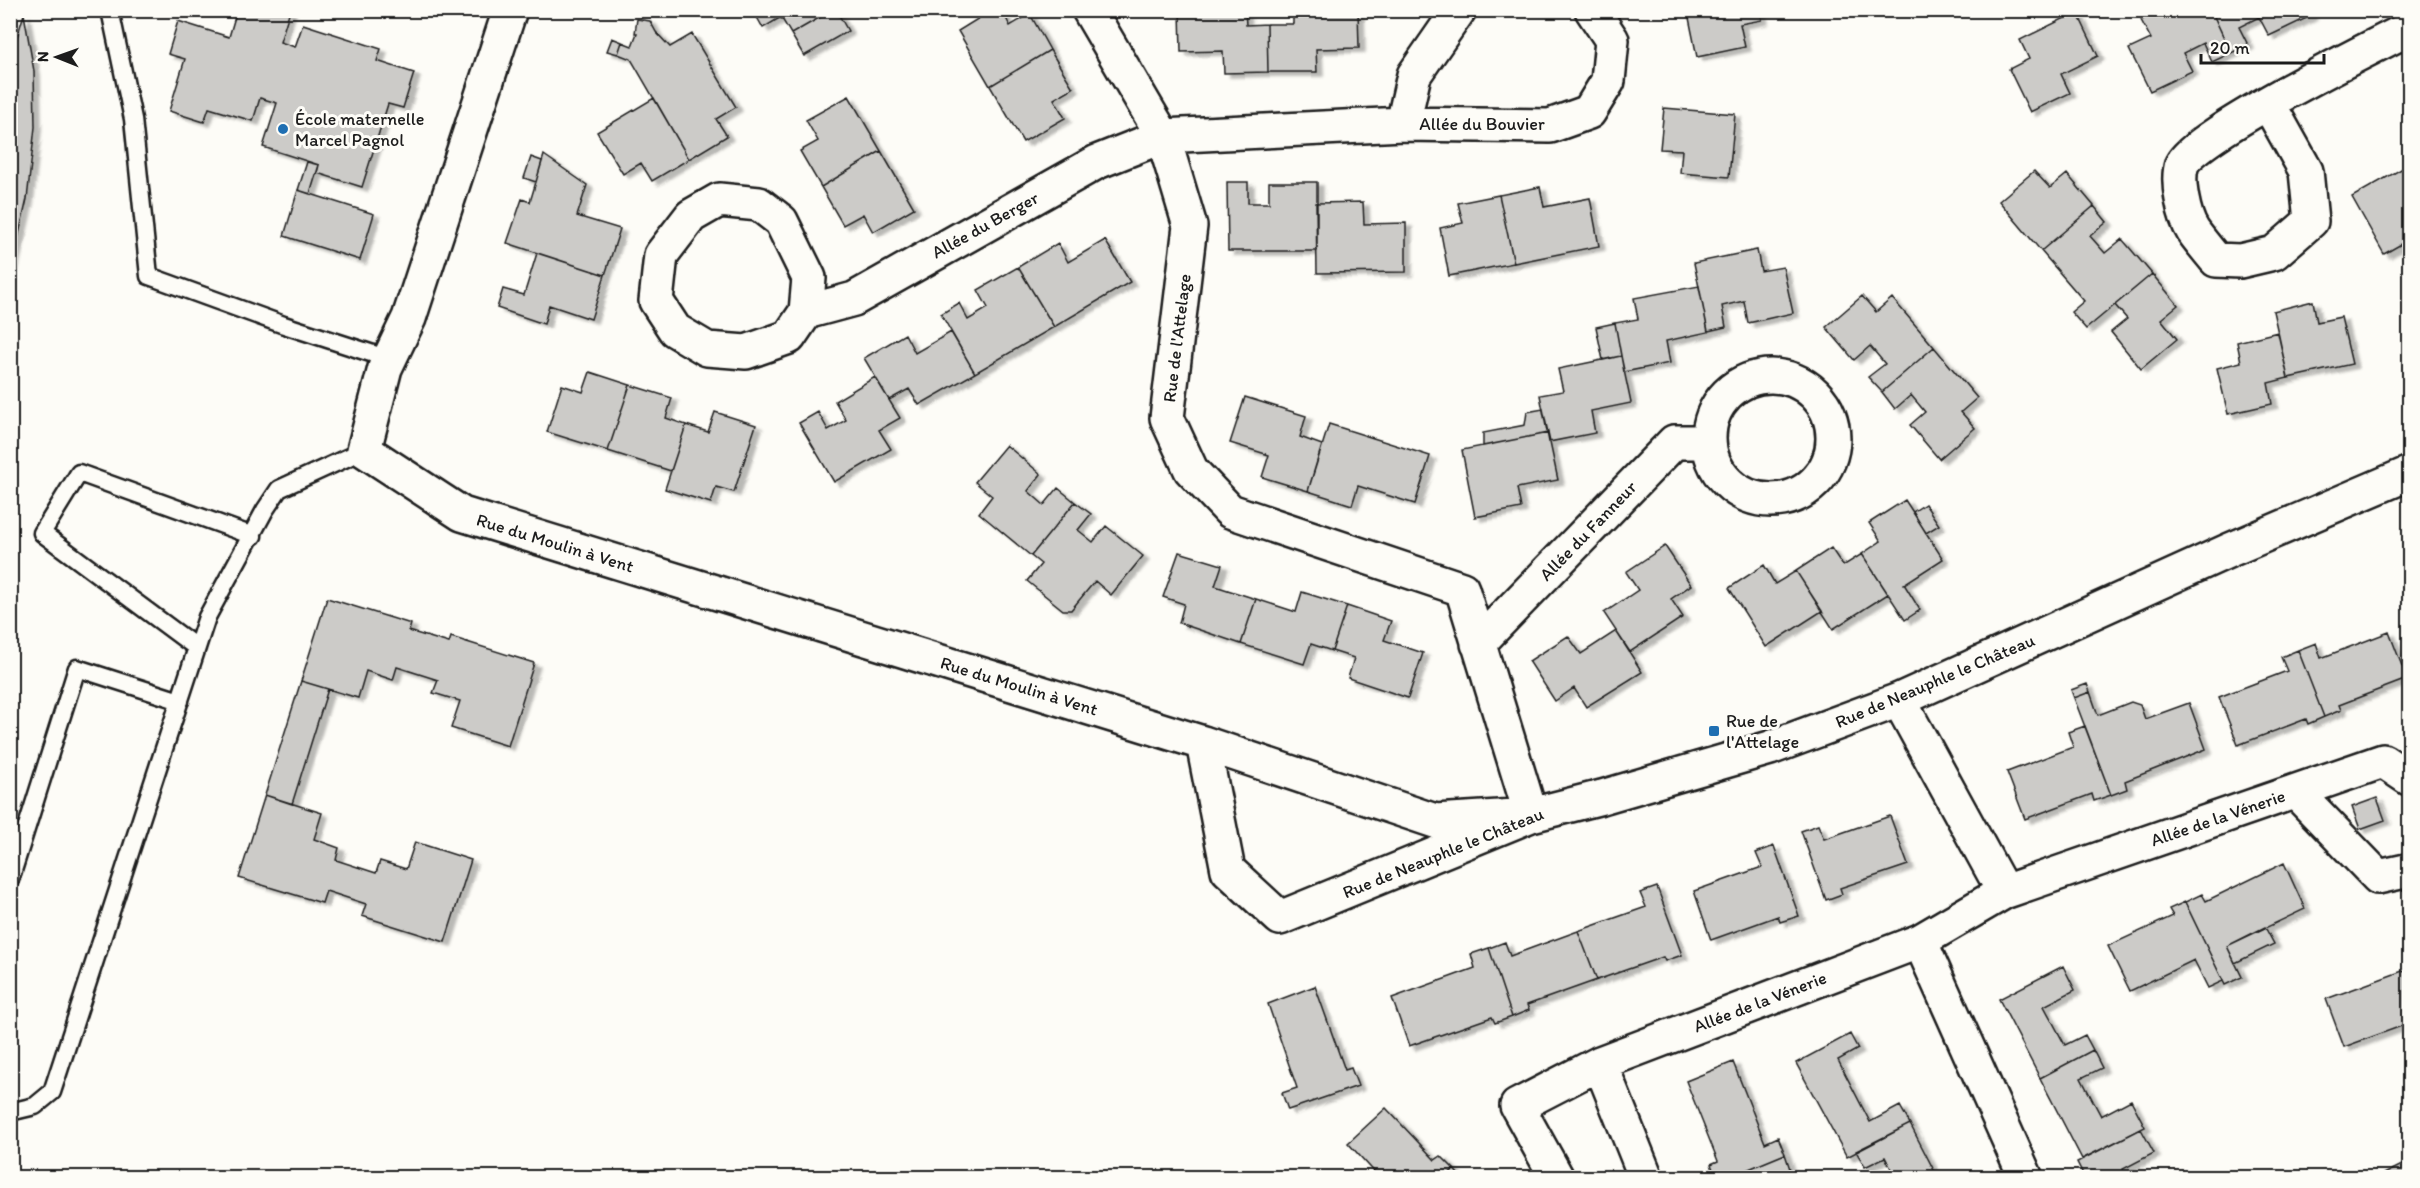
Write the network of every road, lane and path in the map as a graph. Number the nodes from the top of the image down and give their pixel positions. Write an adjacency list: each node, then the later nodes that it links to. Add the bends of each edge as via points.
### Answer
1 (110, 10): 12 (lane, via 133,119 149,276)
2 (510, 10): 12 (street, via 409,318)
3 (1089, 10): 10 (street, Rue de l'Attelage)
4 (1459, 10): 9 (street, Allée du Bouvier, via 1414,75)
5 (1592, 10): 9 (street, Allée du Bouvier, via 1612,40 1608,81 1589,112 1550,126)
6 (2400, 10): 7 (street)
7 (2409, 26): 8 (street)
8 (2268, 103): 8 (street, via 2202,145 2182,164 2179,190 2192,229 2216,260 2240,261 2274,253 2311,221 2306,171)
9 (1403, 124): 10 (street, Allée du Bouvier)
10 (1163, 136): 11 (street, Allée du Berger, via 1097,162 854,299); 17 (street, Rue de l'Attelage, via 1190,226 1167,418 1191,470 1230,511 1462,589)
11 (806, 312): 11 (street, via 809,278 781,221 759,204 719,200 691,216 661,255 656,301 675,330 707,349 746,352 789,337)
12 (389, 359): 14 (street)
13 (1708, 442): 17 (street, Allée du Fanneur, via 1674,442)
14 (364, 450): 16 (lane, via 279,489); 21 (street, Rue du Moulin à Vent, via 462,514)
15 (2409, 473): 19 (street, Rue de Neauphle le Château)
16 (253, 536): 18 (lane, via 207,617); 18 (lane, via 79,473 42,533)
17 (1478, 644): 24 (street, Rue de l'Attelage)
18 (197, 648): 20 (lane)
19 (1899, 700): 24 (street, Rue de Neauphle le Château, via 1770,748); 27 (street)
20 (180, 702): 26 (lane, via 77,668); 30 (lane, via 52,1092 35,1106)
21 (1203, 743): 24 (street, Rue du Moulin à Vent, via 1435,821); 24 (street, Rue de Neauphle le Château, via 1228,870 1280,918)
22 (2409, 779): 23 (street, Allée de la Vénerie, via 2384,761)
23 (2296, 792): 25 (street, Allée de la Vénerie, via 2378,877); 27 (street, Allée de la Vénerie)
24 (1531, 815)
25 (2409, 870)
26 (10, 880)
27 (2004, 892): 28 (street, Allée de la Vénerie)
28 (1920, 941): 29 (street, Allée de la Vénerie); 33 (street)
29 (1600, 1063): 31 (street, Allée de la Vénerie, via 1517,1106); 32 (street)
30 (10, 1112)
31 (1557, 1178)
32 (1646, 1178)
33 (2026, 1178)

